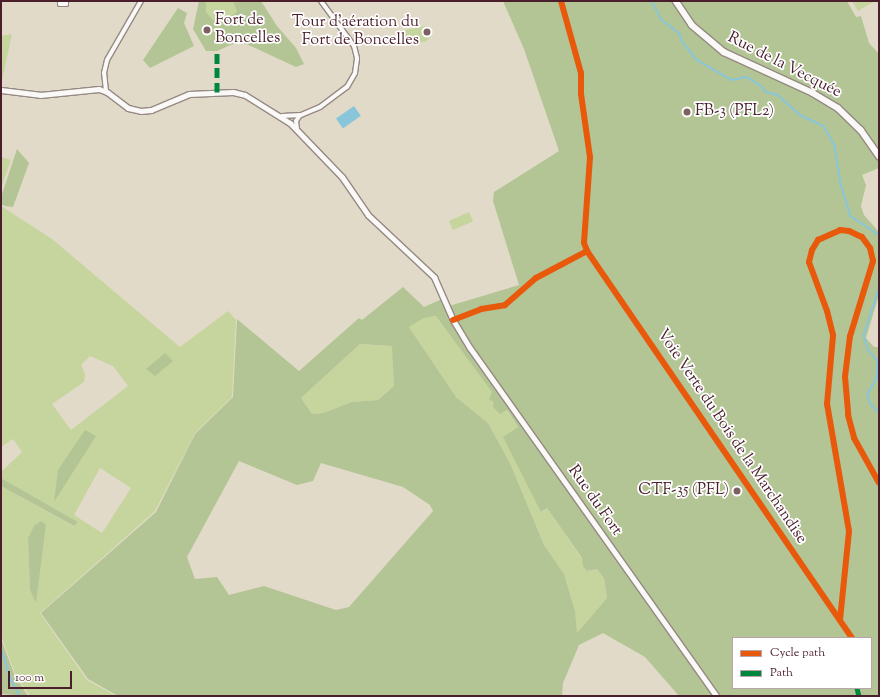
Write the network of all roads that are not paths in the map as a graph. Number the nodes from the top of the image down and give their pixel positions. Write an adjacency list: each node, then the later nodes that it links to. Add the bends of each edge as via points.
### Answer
1 (60, 1): 2 (street, via 60,4 66,4)
2 (66, 1)
3 (141, 1): 6 (street, via 109,56)
4 (321, 1): 10 (street, via 354,46 356,68 350,83 343,91 320,107)
5 (676, 1): 13 (main road, Rue de la Vecquée, via 692,25 724,52 813,93 838,108 861,130)
6 (104, 80): 7 (street); 9 (street)
7 (97, 89): 8 (street, via 35,95); 9 (street)
8 (1, 90)
9 (106, 91): 11 (street, Rue du Fort, via 124,106 141,111 151,110 188,94 238,93)
10 (301, 115): 11 (street); 12 (street, via 296,121)
11 (282, 116): 12 (street, Rue du Fort)
12 (296, 129): 14 (street, Rue du Fort, via 342,177 368,215 434,277 453,320)
13 (879, 156)
14 (716, 696)

